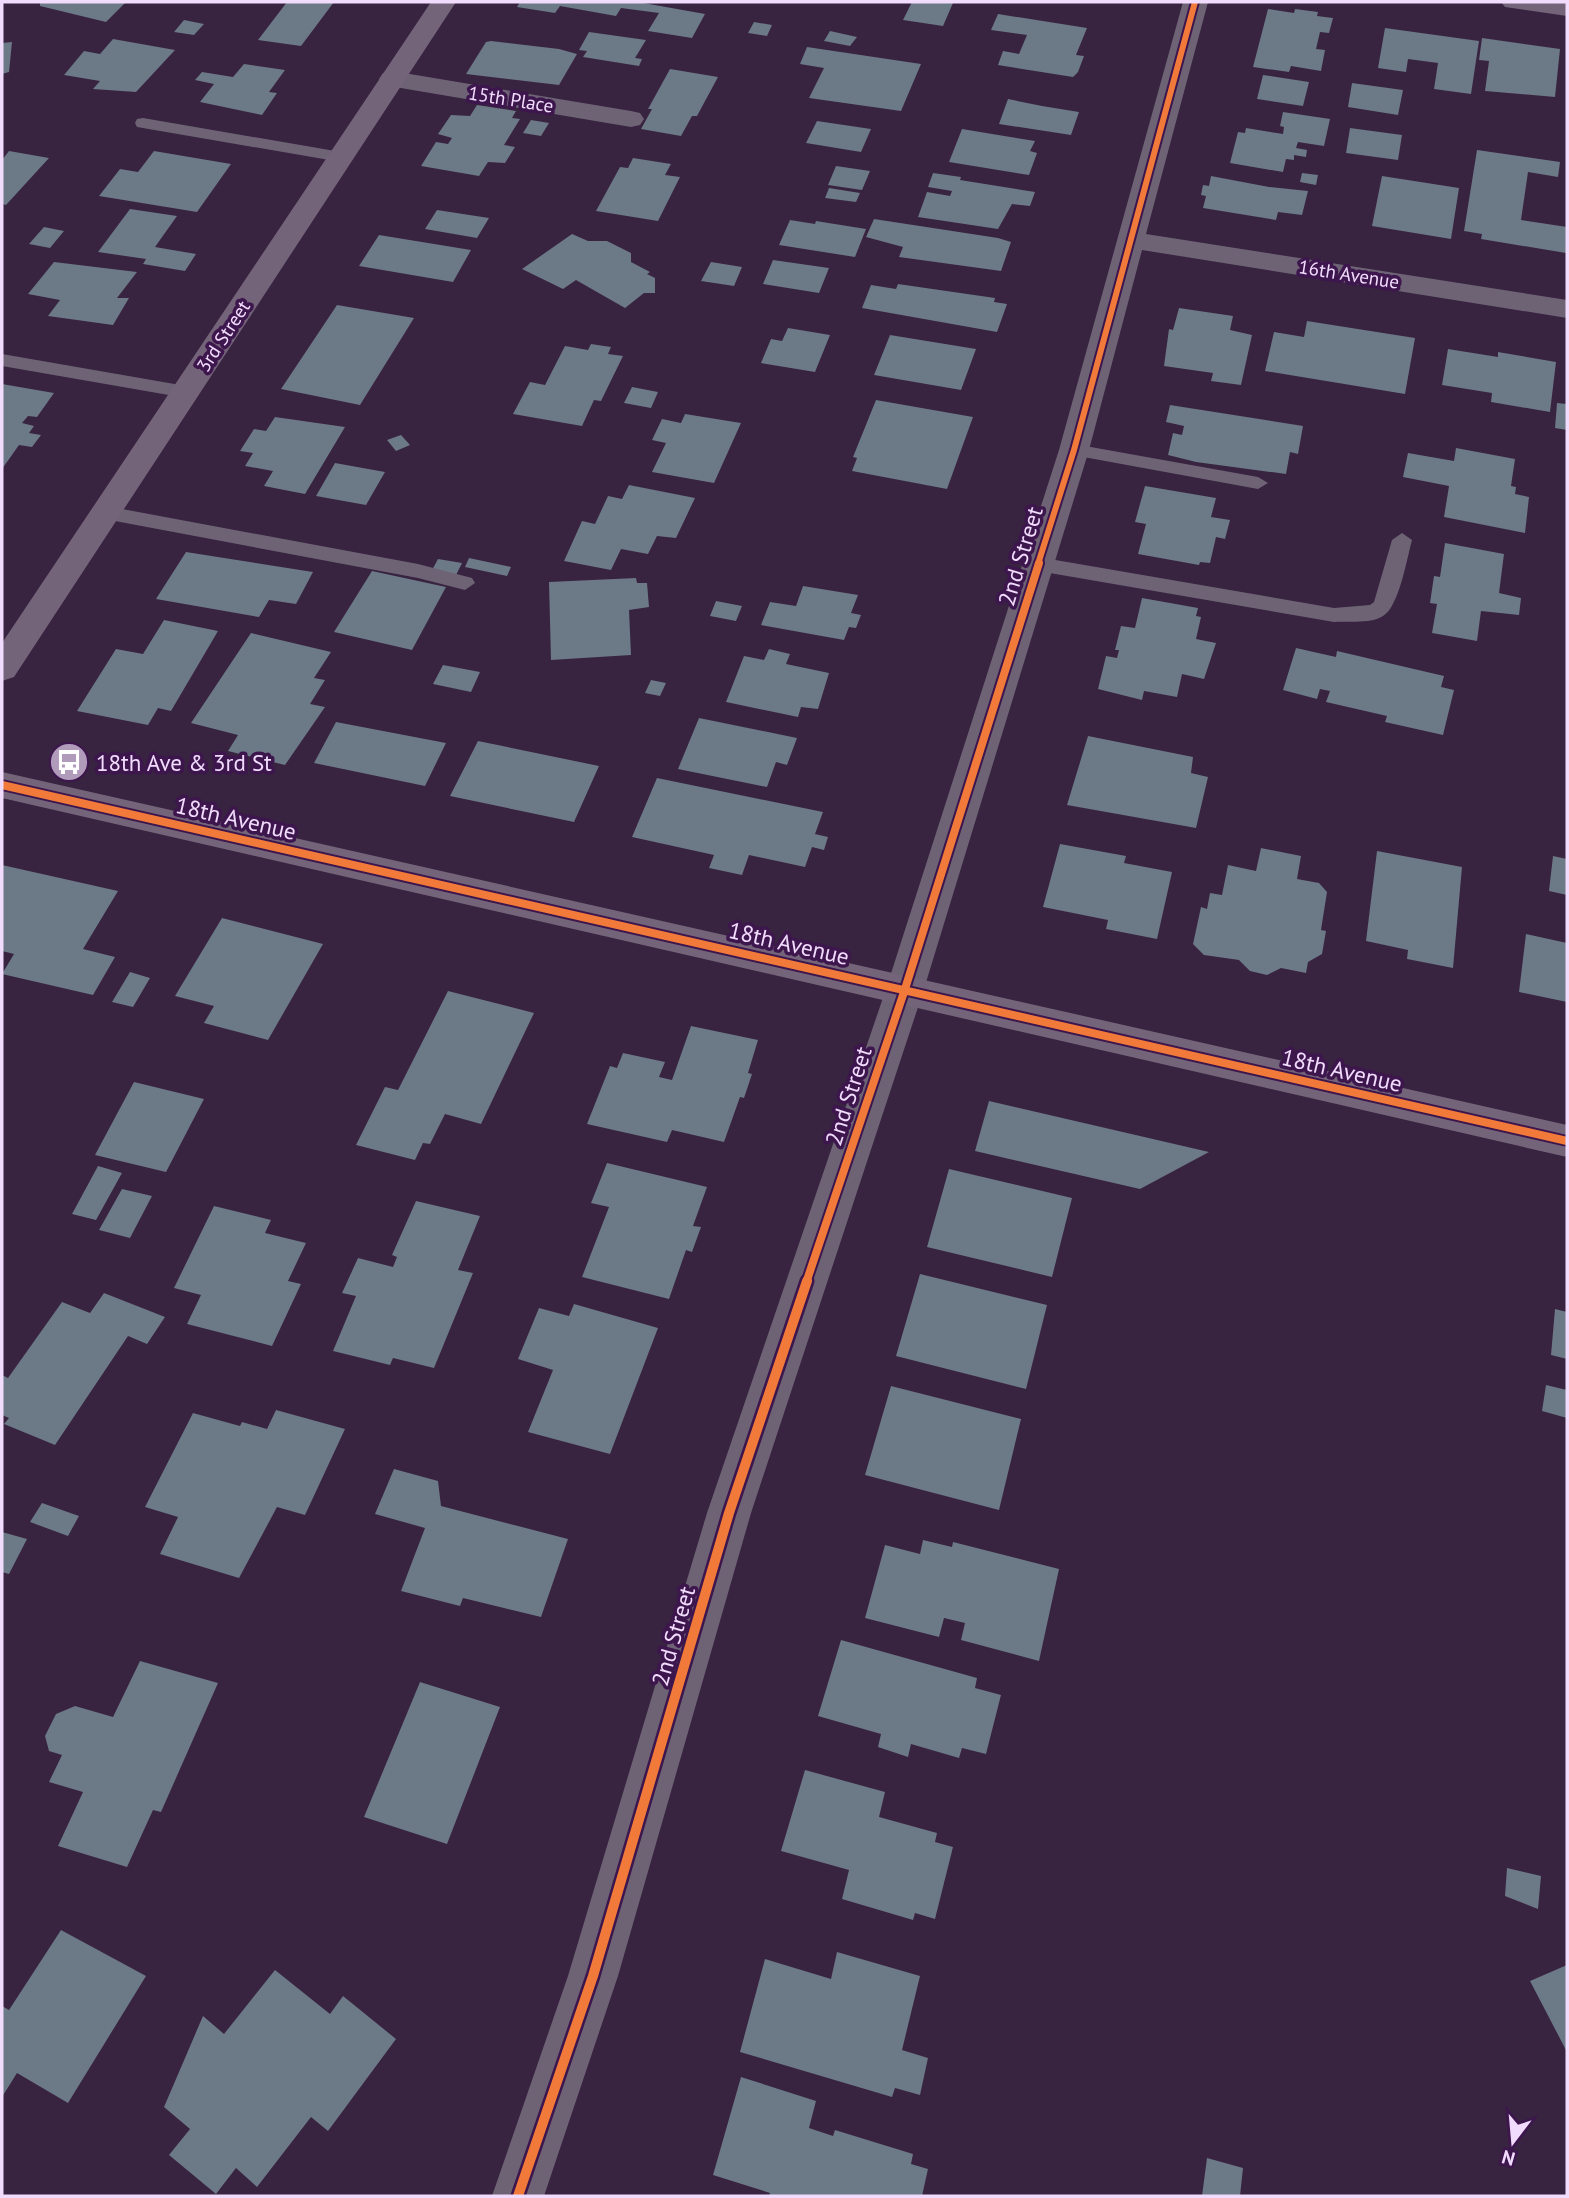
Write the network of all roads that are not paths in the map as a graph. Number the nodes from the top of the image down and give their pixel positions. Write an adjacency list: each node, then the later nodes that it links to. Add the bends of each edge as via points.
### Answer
1 (443, 2): 5 (street, 3rd Street)
2 (1195, 2): 9 (street, 2nd Street)
3 (1514, 2): 4 (street)
4 (1567, 9)
5 (392, 79): 6 (street, 15th Place); 8 (street, 3rd Street)
6 (631, 118)
7 (143, 123): 8 (lane)
8 (341, 157): 12 (street, 3rd Street)
9 (1131, 240): 10 (street, 16th Avenue); 13 (street, 2nd Street)
10 (1567, 309)
11 (2, 360): 12 (lane)
12 (186, 392): 15 (street, 3rd Street)
13 (1074, 450): 14 (lane); 17 (street, 2nd Street)
14 (1258, 483)
15 (106, 513): 18 (lane); 19 (street, 3rd Street)
16 (1402, 540): 17 (lane, via 1383,605 1375,612 1334,615)
17 (1038, 564): 21 (street, 2nd Street)
18 (465, 583)
19 (2, 669)
20 (2, 785): 21 (street, 18th Avenue)
21 (905, 989): 22 (street, 18th Avenue); 23 (street, 2nd Street, via 729,1513 593,1976)
22 (1567, 1141)
23 (518, 2196)

